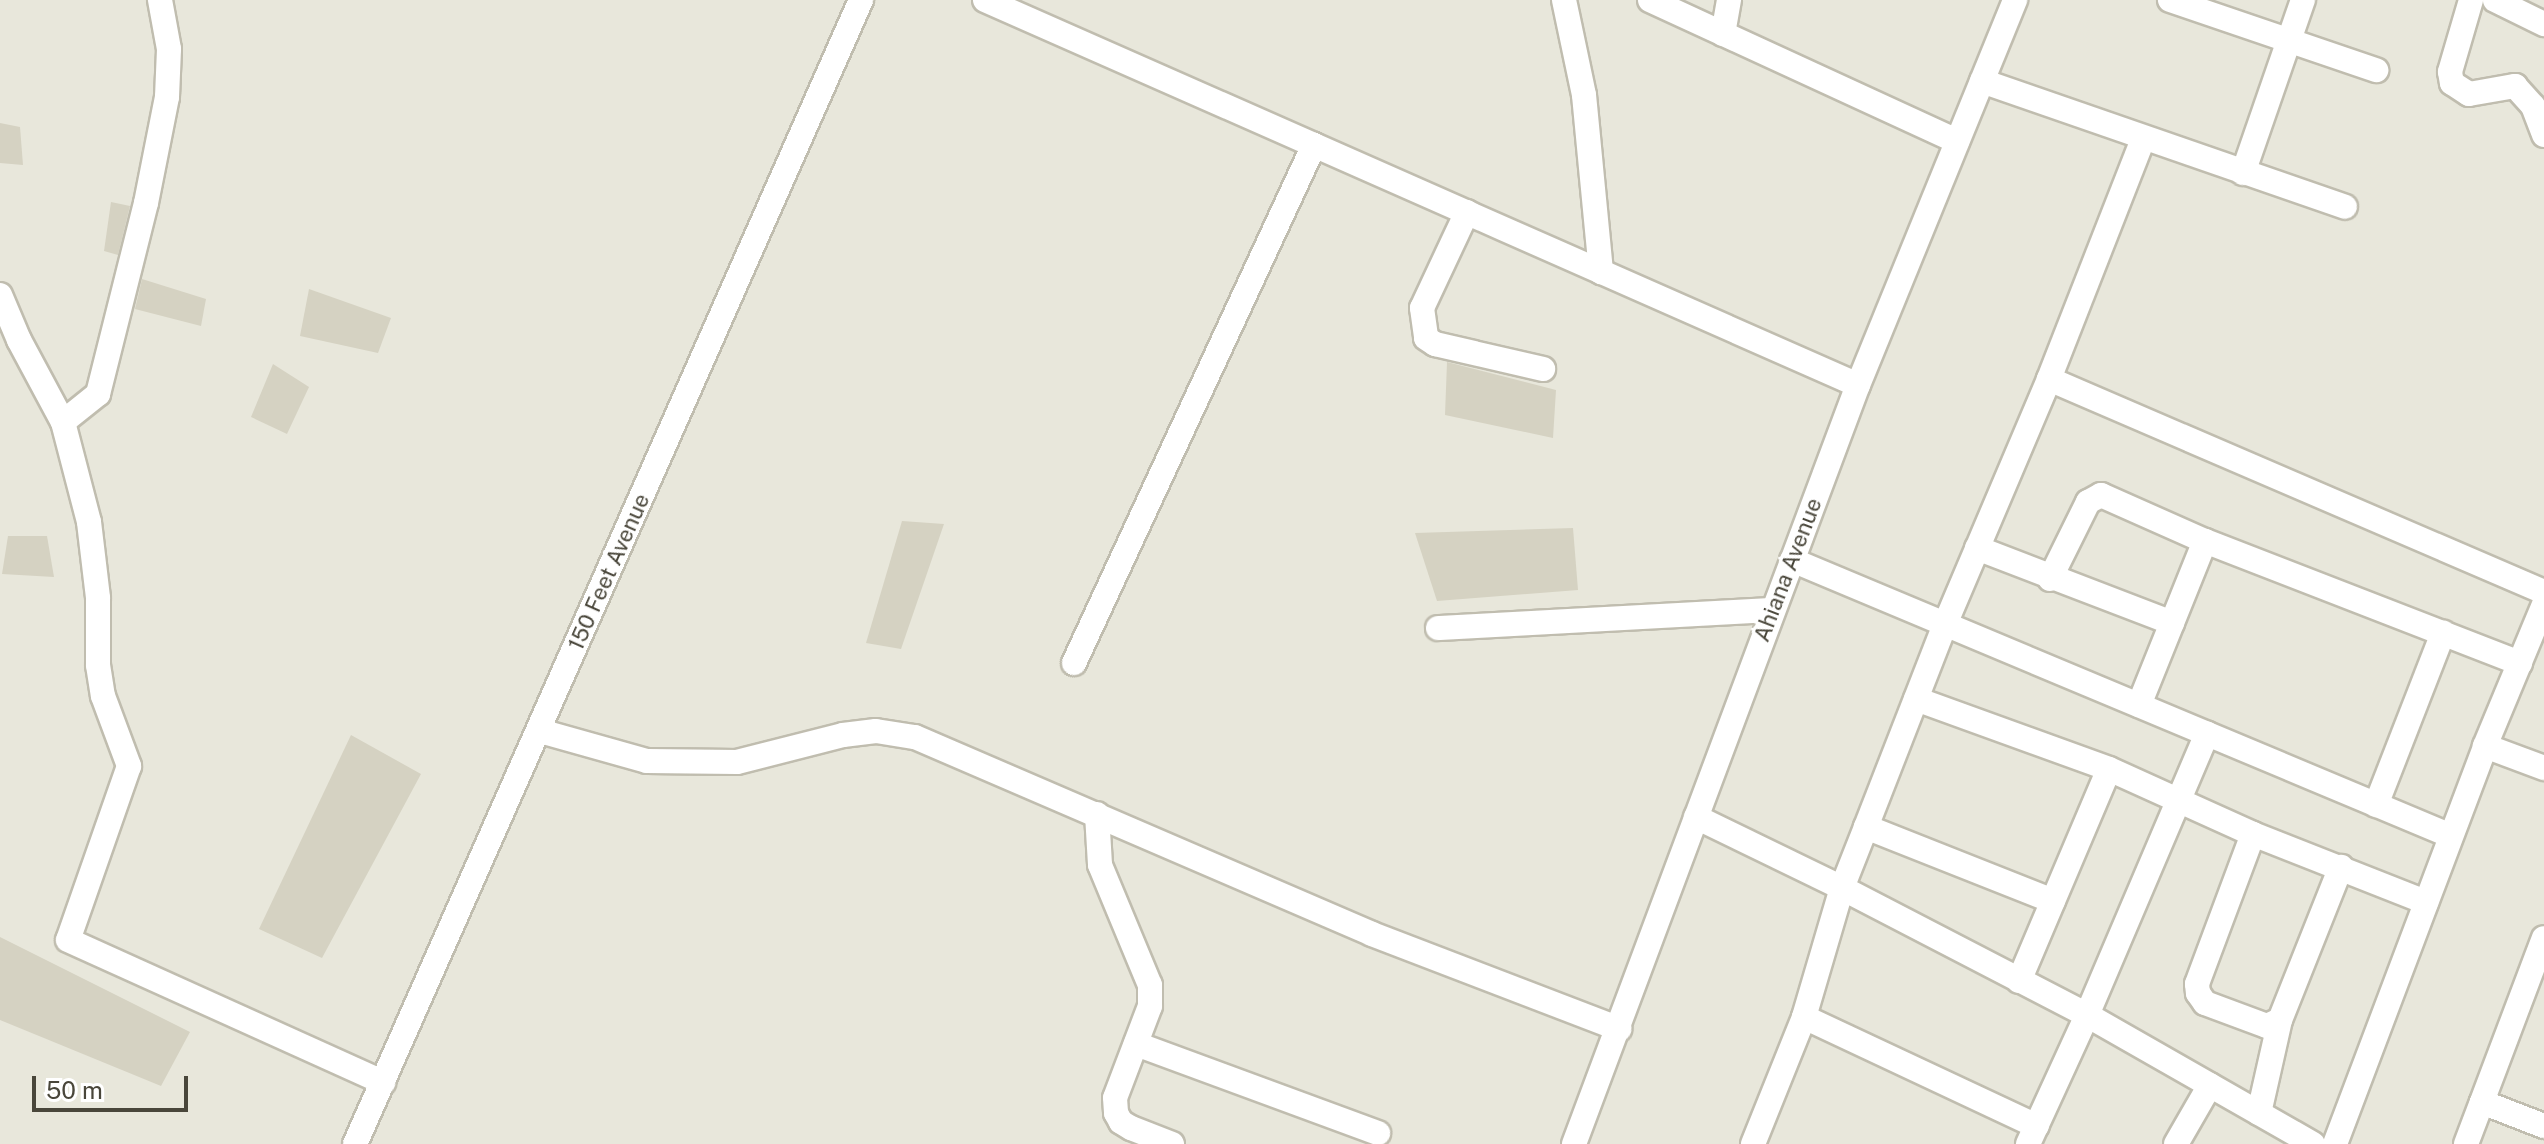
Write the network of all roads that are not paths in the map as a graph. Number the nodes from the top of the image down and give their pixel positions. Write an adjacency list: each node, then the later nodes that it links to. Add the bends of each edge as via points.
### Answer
1 (160, 0): 29 (street, via 169,49 167,97 146,203 98,394)
2 (861, 0): 46 (street, 150 Feet Avenue)
3 (985, 0): 20 (street)
4 (1564, 0): 24 (street, via 1584,95)
5 (1650, 0): 13 (street)
6 (1729, 0): 13 (street)
7 (2015, 0): 16 (street, Ahiana Avenue)
8 (2170, 0): 14 (street)
9 (2303, 0): 14 (street)
10 (2471, 0): 17 (street, via 2450,72 2452,83 2469,94 2515,86 2533,106)
11 (2495, 0): 12 (street)
12 (2544, 24)
13 (1723, 34): 19 (street)
14 (2289, 40): 15 (street); 21 (street)
15 (2376, 70)
16 (1982, 81): 18 (street); 19 (street, Ahiana Avenue)
17 (2544, 135)
18 (2143, 139): 21 (street); 27 (street)
19 (1957, 141): 28 (street, Ahiana Avenue)
20 (1314, 145): 23 (street); 42 (street)
21 (2243, 173): 22 (street)
22 (2345, 207)
23 (1467, 212): 24 (street); 26 (street, via 1422,308 1426,338)
24 (1601, 272): 28 (street)
25 (0, 295): 29 (street)
26 (1543, 369)
27 (2049, 379): 31 (street); 34 (street)
28 (1858, 385): 32 (street, Ahiana Avenue)
29 (63, 422): 69 (street, via 89,522 103,696 129,766 68,940)
30 (2205, 541): 33 (street, via 2096,496 2088,502); 38 (street); 40 (street)
31 (1977, 548): 33 (street); 37 (street)
32 (1792, 560): 36 (street, Ahiana Avenue); 37 (street)
33 (2050, 579): 38 (street)
34 (2544, 592)
35 (2544, 604): 41 (street)
36 (1773, 610): 39 (street); 54 (street, Ahiana Avenue)
37 (1946, 622): 44 (street); 45 (street)
38 (2172, 623): 45 (street)
39 (1438, 628)
40 (2443, 633): 43 (street); 52 (street)
41 (2538, 637): 43 (street)
42 (1074, 663)
43 (2520, 663): 48 (street)
44 (1916, 699): 50 (street); 55 (street)
45 (2139, 705): 47 (street)
46 (540, 731): 53 (street, via 647,761 737,762 876,731 915,737); 69 (street, 150 Feet Avenue)
47 (2207, 733): 51 (street); 52 (street)
48 (2485, 746): 49 (street); 57 (street)
49 (2544, 768)
50 (2109, 769): 51 (street); 60 (street)
51 (2179, 799): 56 (street); 64 (street)
52 (2376, 805): 57 (street)
53 (1097, 814): 67 (street, via 1372,934); 68 (street, via 1100,865 1150,985 1150,1006)
54 (1696, 817): 59 (street); 67 (street, Ahiana Avenue)
55 (1866, 827): 59 (street); 60 (street)
56 (2253, 834): 58 (street); 66 (street, via 2198,993 2205,1003 2267,1026)
57 (2451, 836): 61 (street)
58 (2341, 867): 61 (street); 66 (street)
59 (1842, 888): 63 (street); 65 (street)
60 (2053, 901): 63 (street)
61 (2426, 902): 82 (street)
62 (2544, 938): 71 (street)
63 (2019, 981): 64 (street)
64 (2087, 1015): 70 (street); 75 (street)
65 (1804, 1017): 75 (street); 79 (street)
66 (2280, 1020): 72 (street)
67 (1619, 1029): 78 (street, Ahiana Avenue)
68 (1136, 1044): 74 (street); 77 (street, via 1115,1098 1116,1113 1131,1128)
69 (383, 1082): 76 (street, 150 Feet Avenue)
70 (2210, 1085): 72 (street); 80 (street)
71 (2482, 1102): 73 (street); 83 (street)
72 (2259, 1113): 81 (street)
73 (2544, 1126)
74 (1378, 1133)
75 (2032, 1135)
76 (355, 1144)
77 (1172, 1144)
78 (1574, 1144)
79 (1753, 1144)
80 (2176, 1144)
81 (2313, 1144)
82 (2335, 1144)
83 (2466, 1144)

